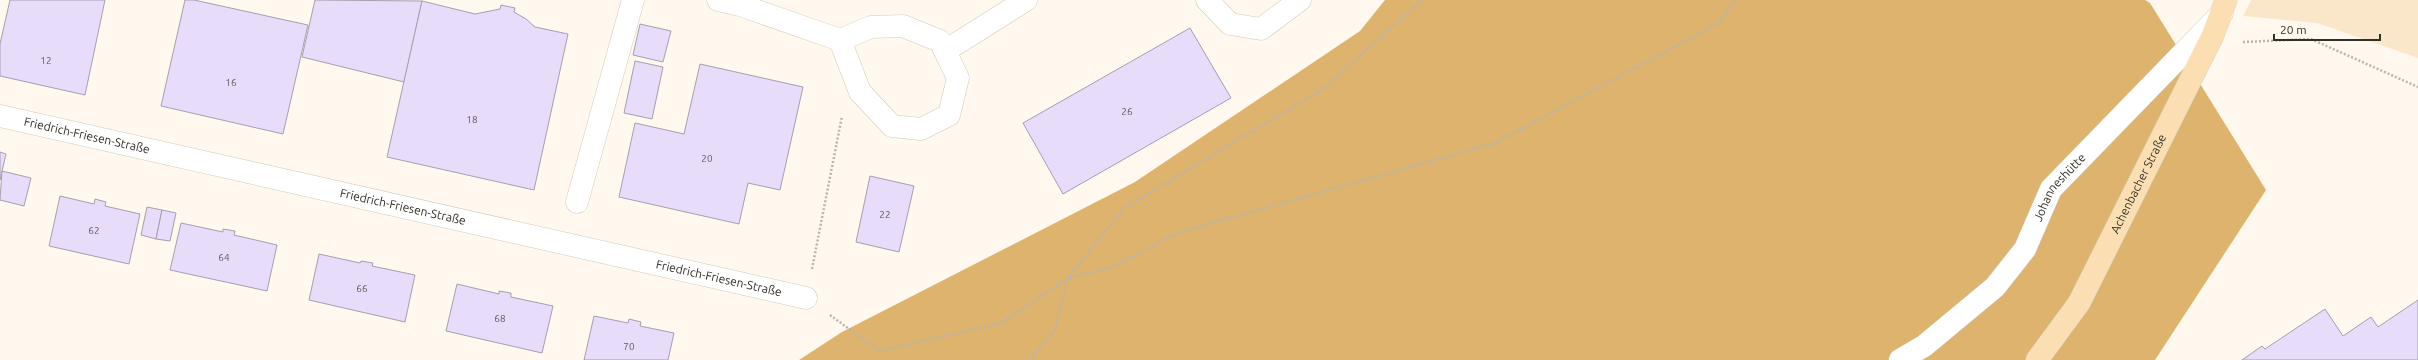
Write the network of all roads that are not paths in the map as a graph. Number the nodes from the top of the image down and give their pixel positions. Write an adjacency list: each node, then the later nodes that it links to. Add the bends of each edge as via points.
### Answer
1 (633, 0): 11 (street)
2 (718, 0): 8 (street, via 740,5)
3 (1026, 0): 7 (street)
4 (1207, 0): 5 (street, via 1230,24 1261,28)
5 (1300, 0)
6 (2225, 6): 13 (street, Johanneshütte, via 2051,189 2025,249 1995,287 1924,346); 14 (main road, Achenbacher Straße, via 2213,35 2079,303)
7 (1003, 8): 9 (street)
8 (840, 40): 9 (street, via 871,27 903,26 940,41); 9 (street, via 860,92 892,126 921,129 949,115 958,78)
9 (945, 51)
10 (0, 116): 12 (street, Friedrich-Friesen-Straße)
11 (577, 202)
12 (806, 298)
13 (1900, 360)
14 (2037, 360)

